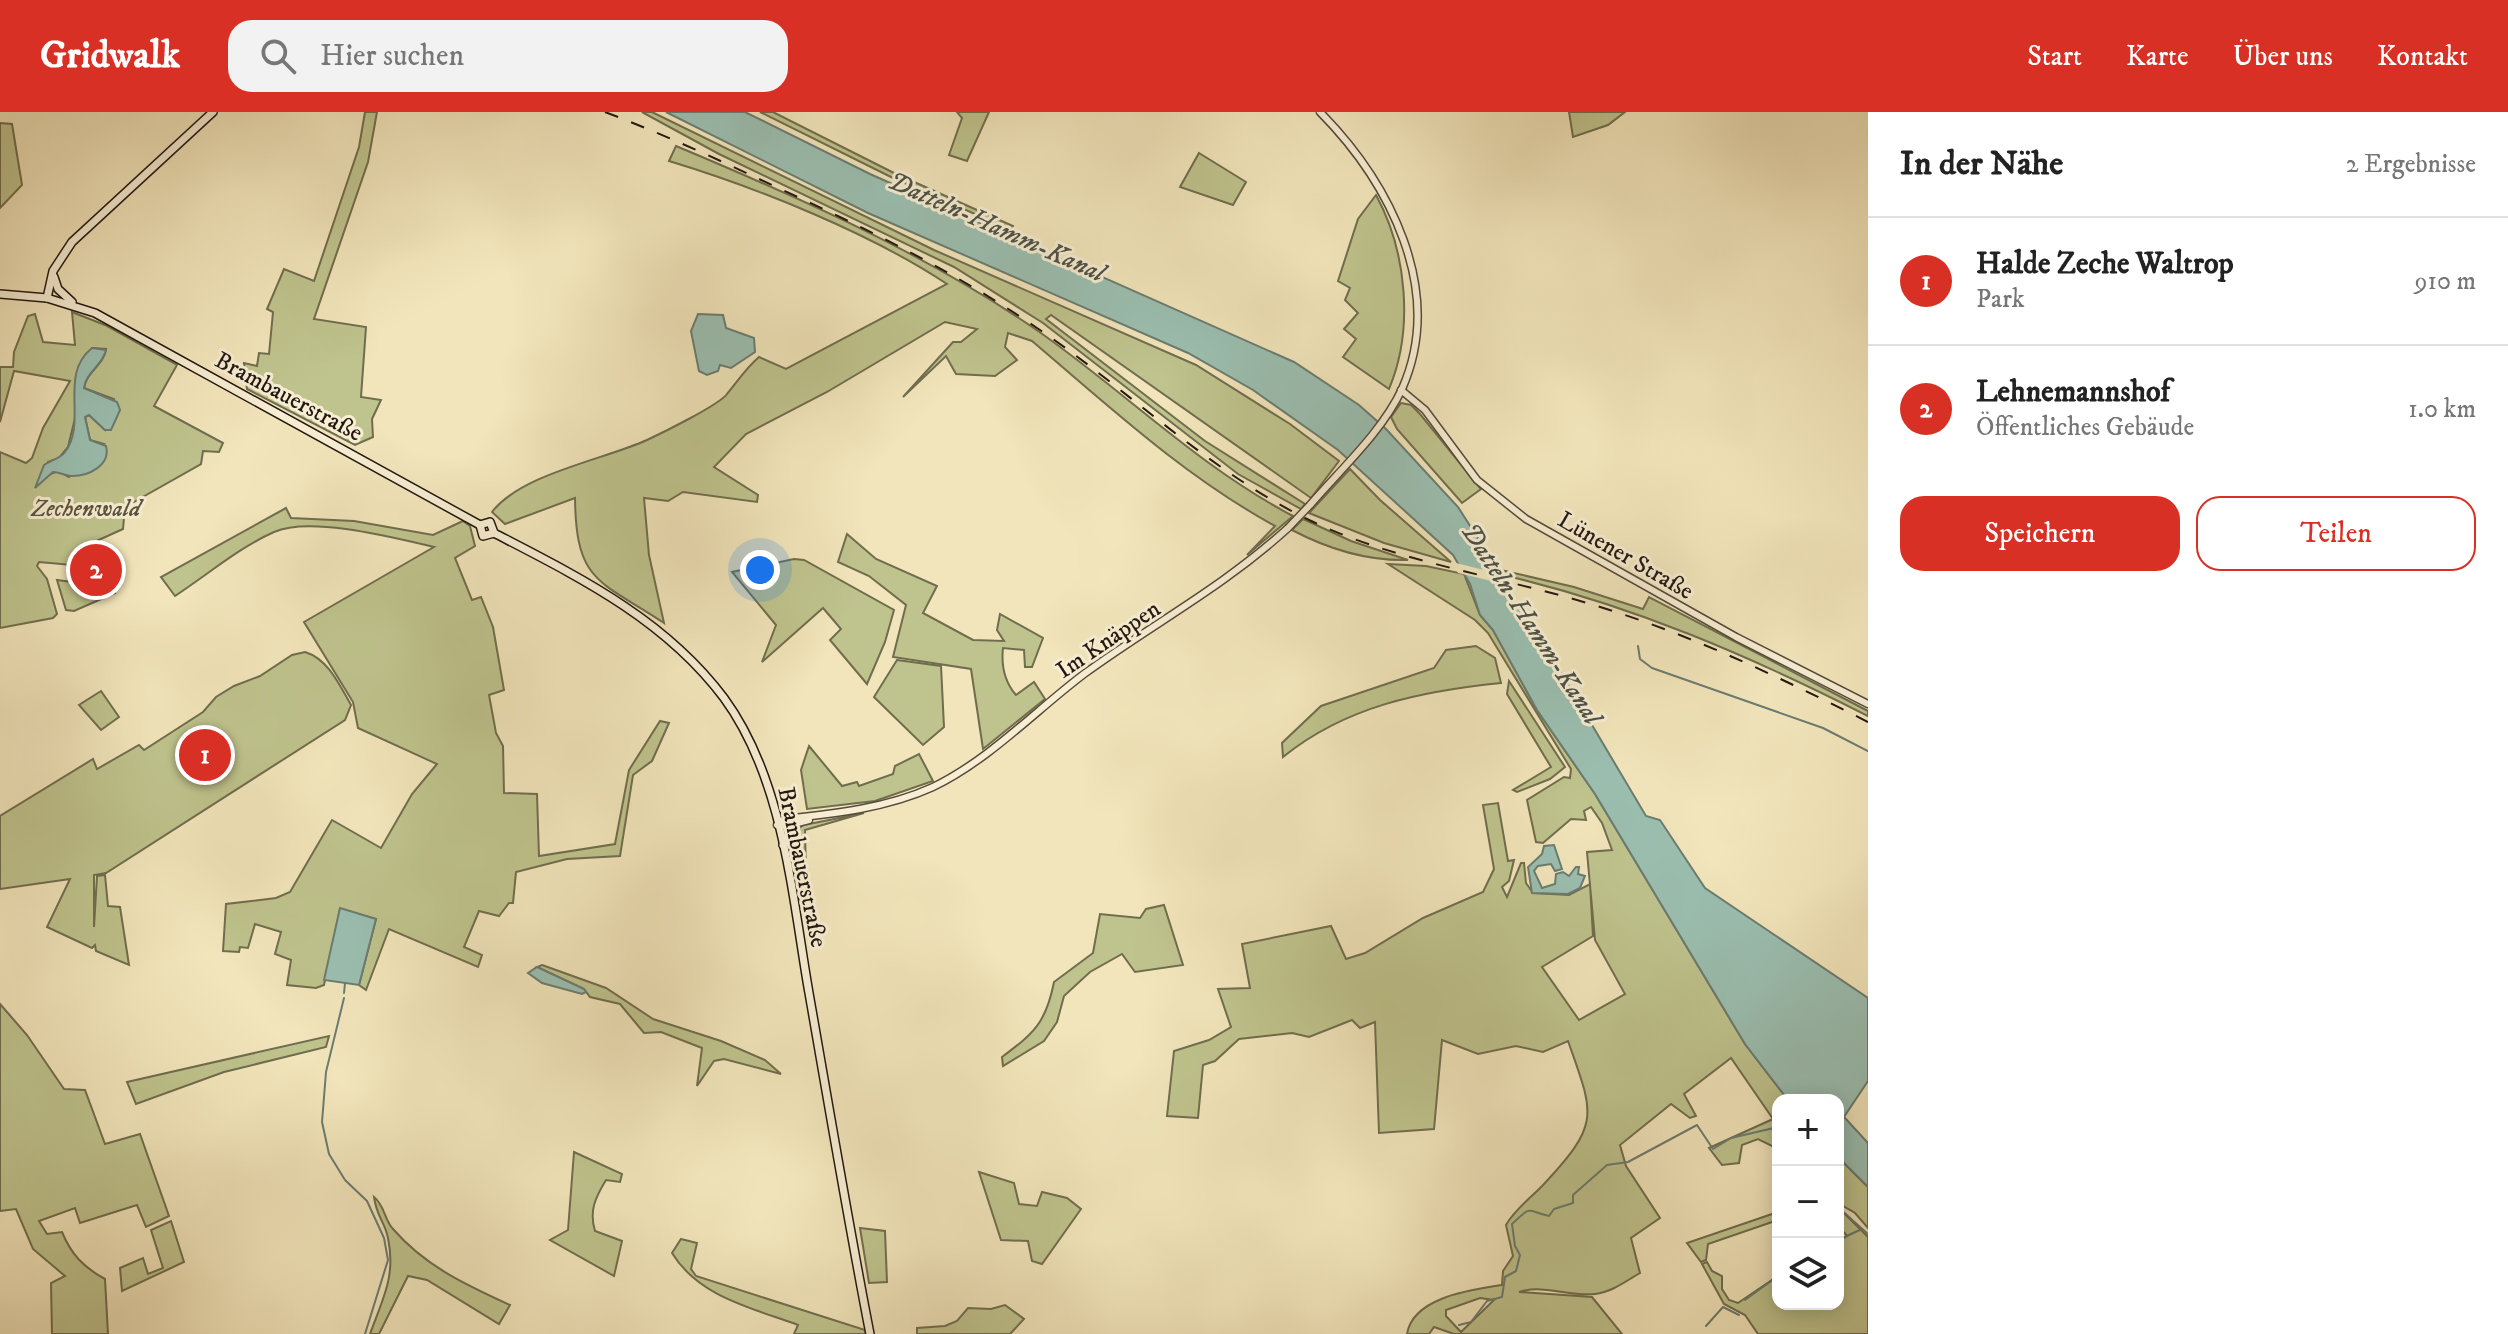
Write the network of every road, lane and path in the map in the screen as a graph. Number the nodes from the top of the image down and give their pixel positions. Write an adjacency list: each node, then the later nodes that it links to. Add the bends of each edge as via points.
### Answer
1 (213, 112): 3 (main road, via 85,229)
2 (1320, 112): 7 (street, Im Knäppen, via 1377,180 1405,242 1415,325)
3 (53, 271): 5 (main road); 6 (main road, Brambauerstraße, via 58,289)
4 (0, 294): 5 (main road, Brambauerstraße)
5 (47, 298): 6 (main road, Brambauerstraße)
6 (77, 306): 10 (main road, Brambauerstraße, via 480,525 490,522 494,533 635,612 684,653 725,699 755,755)
7 (1401, 390): 8 (street, Lünener Straße, via 1425,410 1477,480 1526,519); 9 (street, Im Knäppen, bridge, via 1310,505 1213,590 1092,668 965,769 911,796)
8 (1868, 704)
9 (824, 815): 10 (street, Im Knäppen, via 784,819); 11 (street)
10 (777, 825): 11 (street); 12 (main road, Brambauerstraße)
11 (793, 825): 12 (main road)
12 (782, 847): 13 (main road, Brambauerstraße)
13 (870, 1334)

